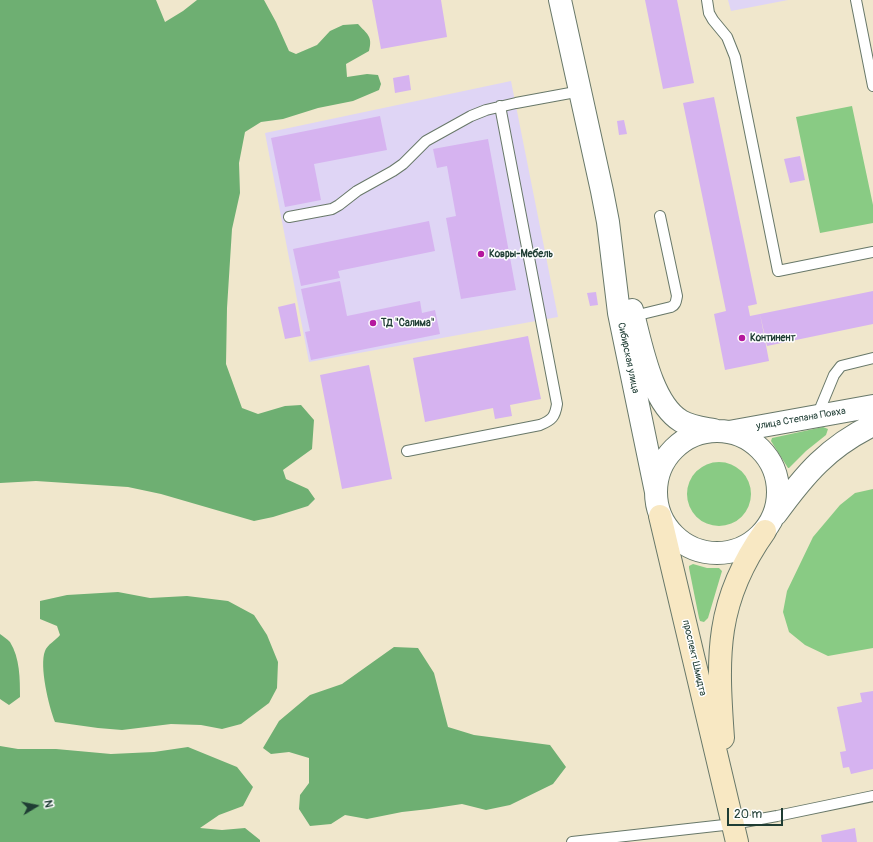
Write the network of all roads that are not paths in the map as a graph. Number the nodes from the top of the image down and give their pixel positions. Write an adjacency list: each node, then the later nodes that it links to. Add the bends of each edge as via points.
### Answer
1 (560, 0): 5 (street, Сибирская улица)
2 (706, 0): 10 (lane, via 709,13 727,37 736,57 778,271)
3 (856, 0): 4 (lane)
4 (873, 86)
5 (580, 91): 6 (lane); 9 (street, Сибирская улица)
6 (500, 106): 8 (lane, via 471,116 426,141 403,164 357,191 340,206); 17 (lane, via 557,404 556,414 540,425)
7 (660, 216): 11 (lane, via 676,301 674,306)
8 (289, 217)
9 (608, 222): 11 (street, Сибирская улица); 18 (street, Сибирская улица, via 619,313)
10 (873, 252)
11 (634, 316): 16 (street, Сибирская улица, via 656,392 671,413 686,423)
12 (873, 358): 14 (lane, via 841,366 834,375)
13 (873, 406): 14 (street, улица Степана Повха)
14 (817, 416): 16 (street, улица Степана Повха)
15 (873, 425): 20 (street, via 840,444 805,475)
16 (725, 432): 18 (street, via 704,432 675,448 661,468); 20 (street, via 744,437 755,444 773,466 779,496 776,511)
17 (407, 451)
18 (656, 492): 19 (street)
19 (660, 516): 20 (street, via 668,530 679,541 693,549 709,553 725,554 740,550 754,542); 22 (main road, проспект Шмидта)
20 (769, 524): 22 (main road, проспект Шмидта, via 751,550 736,581 721,639 720,672)
21 (873, 796): 23 (lane, via 777,816)
22 (728, 800): 23 (main road, проспект Шмидта)
23 (735, 833): 24 (lane)
24 (572, 842)

